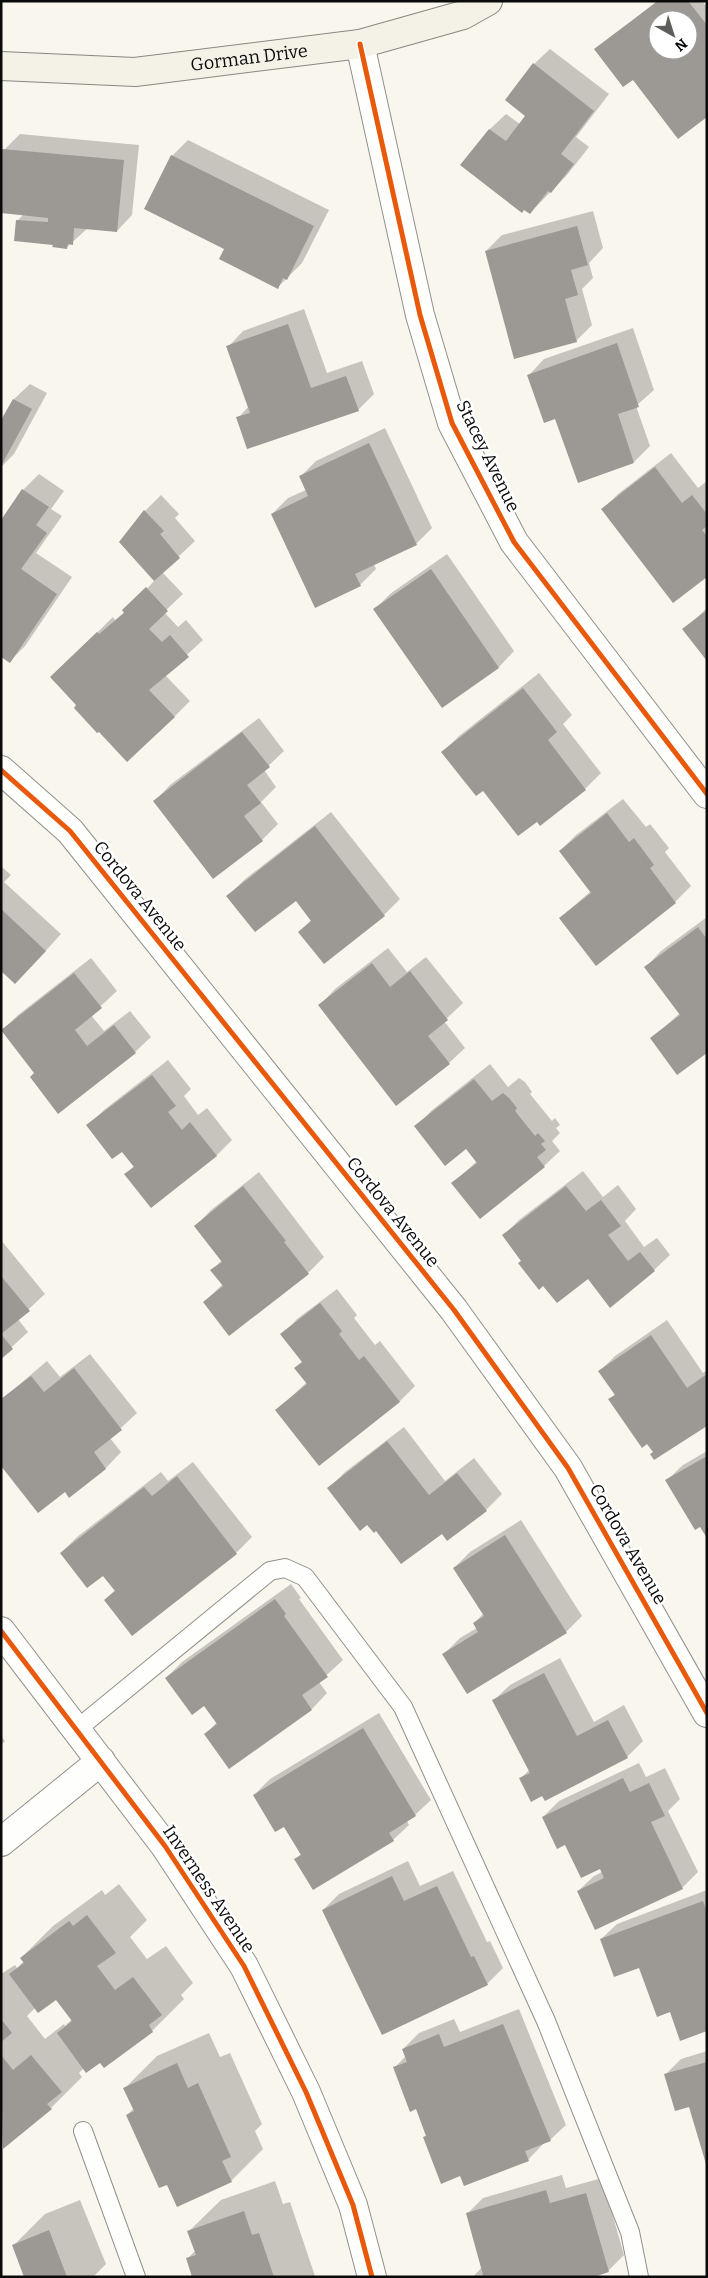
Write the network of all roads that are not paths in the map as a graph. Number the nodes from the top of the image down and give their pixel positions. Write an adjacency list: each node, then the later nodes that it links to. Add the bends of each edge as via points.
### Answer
1 (488, 1): 2 (street, Gorman Drive, via 463,14)
2 (360, 44): 3 (street, Gorman Drive, via 135,72); 5 (street, Stacey Avenue, via 420,315 452,423 514,542)
3 (1, 66)
4 (1, 770): 7 (street, Cordova Avenue, via 70,831 454,1310 568,1468)
5 (707, 794)
6 (1, 1631): 8 (street, Inverness Avenue)
7 (707, 1713)
8 (76, 1730): 9 (street, Inverness Avenue); 14 (lane, via 270,1571 285,1568 305,1577 403,1707 546,2021 630,2232)
9 (101, 1761): 10 (street); 13 (street, Inverness Avenue, via 166,1846 244,1966 317,2118 353,2205)
10 (1, 1842)
11 (83, 2131): 12 (lane)
12 (136, 2277)
13 (372, 2277)
14 (639, 2277)

